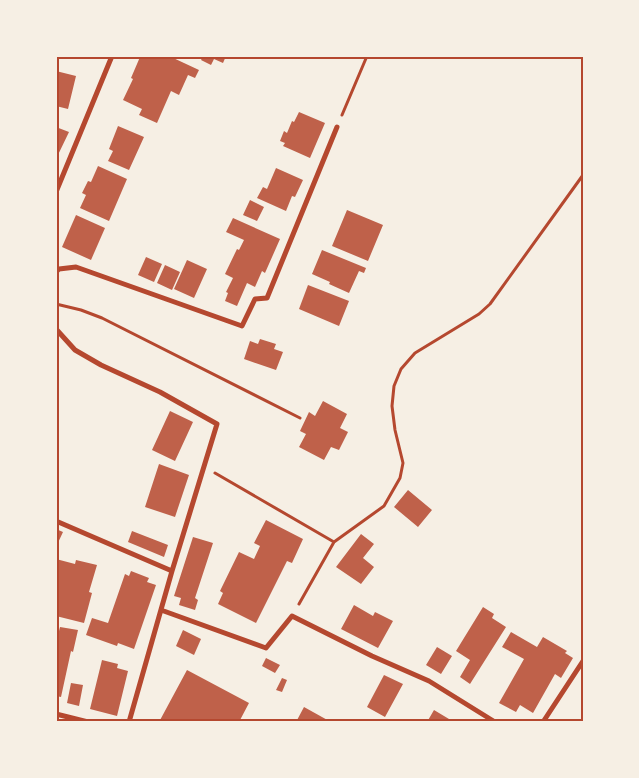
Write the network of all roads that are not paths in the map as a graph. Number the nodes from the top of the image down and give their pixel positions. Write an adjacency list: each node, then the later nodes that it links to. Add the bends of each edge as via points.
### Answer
1 (112, 56): 3 (street)
2 (337, 127): 4 (street, via 267,298 255,300 242,326 76,267)
3 (56, 192)
4 (56, 272)
5 (56, 329): 7 (street, via 75,350 217,424)
6 (56, 521): 7 (street)
7 (172, 571): 8 (street)
8 (160, 610): 12 (street); 13 (street, via 266,648 292,616 430,681)
9 (583, 661): 14 (street)
10 (56, 714): 11 (street)
11 (88, 722)
12 (129, 722)
13 (495, 722)
14 (543, 722)

